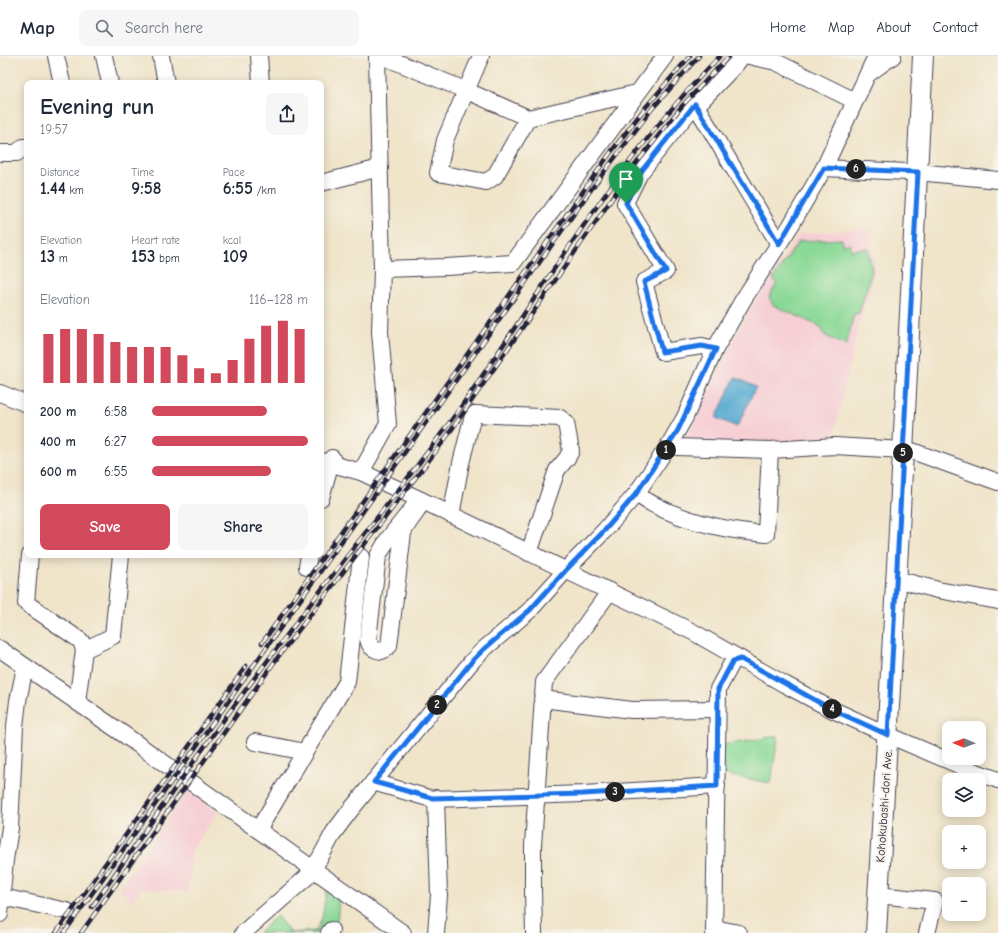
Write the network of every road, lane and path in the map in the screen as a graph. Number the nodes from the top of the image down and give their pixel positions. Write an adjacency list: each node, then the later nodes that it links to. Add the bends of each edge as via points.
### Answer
1 (56, 56): 15 (street)
2 (104, 56): 16 (street)
3 (162, 56): 17 (street)
4 (259, 56): 18 (street)
5 (377, 56): 26 (street)
6 (382, 56): 19 (street)
7 (481, 56): 19 (street)
8 (665, 56): 20 (street)
9 (742, 56): 22 (street, via 701,101)
10 (749, 56): 21 (street, via 776,62)
11 (876, 56): 14 (street)
12 (893, 56): 14 (street)
13 (923, 56): 28 (main road, Kohokubashi-dori Ave.)
14 (867, 75): 21 (street)
15 (61, 80)
16 (109, 80)
17 (166, 80)
18 (261, 80)
19 (466, 90): 23 (street); 23 (street, via 445,140 438,173 486,182 492,179)
20 (637, 93): 23 (street); 32 (street, via 513,263)
21 (855, 101): 27 (street)
22 (695, 104): 31 (street); 33 (street, via 640,173 626,203 666,271 644,282 662,352 702,346)
23 (528, 118)
24 (24, 148): 25 (street, via 17,153)
25 (0, 153)
26 (380, 168): 30 (street); 32 (street)
27 (824, 168): 28 (street); 31 (street)
28 (918, 172): 29 (street); 38 (main road, Kohokubashi-dori Ave.)
29 (998, 180)
30 (324, 181)
31 (779, 244): 33 (street, via 743,300)
32 (382, 269): 40 (street, via 380,332 388,424)
33 (716, 349): 36 (street, via 685,417)
34 (0, 393): 35 (street)
35 (24, 403)
36 (669, 445): 37 (street); 43 (street)
37 (770, 450): 38 (street, via 835,446); 43 (street, via 766,534 724,530 669,513)
38 (903, 450): 42 (street); 51 (main road, Kohokubashi-dori Ave.)
39 (328, 461): 40 (street); 41 (street)
40 (361, 472): 44 (street)
41 (324, 482)
42 (998, 482)
43 (636, 494): 50 (street)
44 (421, 500): 44 (street, via 403,533 389,646 382,651 376,650 369,645 368,639 378,556 388,539); 45 (street)
45 (451, 515): 46 (street); 46 (street, via 474,414 560,418 566,423 571,451 556,470)
46 (529, 554): 50 (street)
47 (361, 557): 63 (street, via 347,682)
48 (30, 558): 55 (street, via 26,603 81,641)
49 (121, 558): 55 (street, via 113,636)
50 (566, 570): 52 (street); 65 (street, via 530,610 473,660)
51 (896, 579): 53 (street); 61 (main road, Kohokubashi-dori Ave.)
52 (610, 591): 56 (street); 58 (street, via 544,682)
53 (998, 601)
54 (0, 650): 57 (street)
55 (84, 650): 59 (street)
56 (741, 659): 60 (street, via 733,661 718,689); 61 (street, via 831,709)
57 (25, 667): 59 (street); 72 (street, via 15,726 10,828)
58 (542, 699): 60 (street, via 632,710); 67 (street)
59 (77, 702): 69 (street)
60 (717, 709): 66 (street)
61 (888, 735): 64 (street); 71 (main road, Kohokubashi-dori Ave.)
62 (255, 742): 63 (street)
63 (305, 752): 69 (street)
64 (998, 780)
65 (374, 782): 68 (street); 70 (street, via 334,832)
66 (717, 786): 67 (street); 75 (street)
67 (537, 795): 68 (street); 79 (street, via 533,854)
68 (436, 798): 78 (street, via 439,895)
69 (258, 830): 70 (street)
70 (313, 869): 76 (street); 77 (street)
71 (878, 895): 81 (main road, Kohokubashi-dori Ave.); 82 (street, via 935,901)
72 (2, 897): 73 (street); 74 (street)
73 (67, 911)
74 (0, 914)
75 (714, 931): 80 (street)
76 (243, 933)
77 (403, 933)
78 (436, 933)
79 (534, 933)
80 (739, 933)
81 (876, 933)
82 (927, 933)

